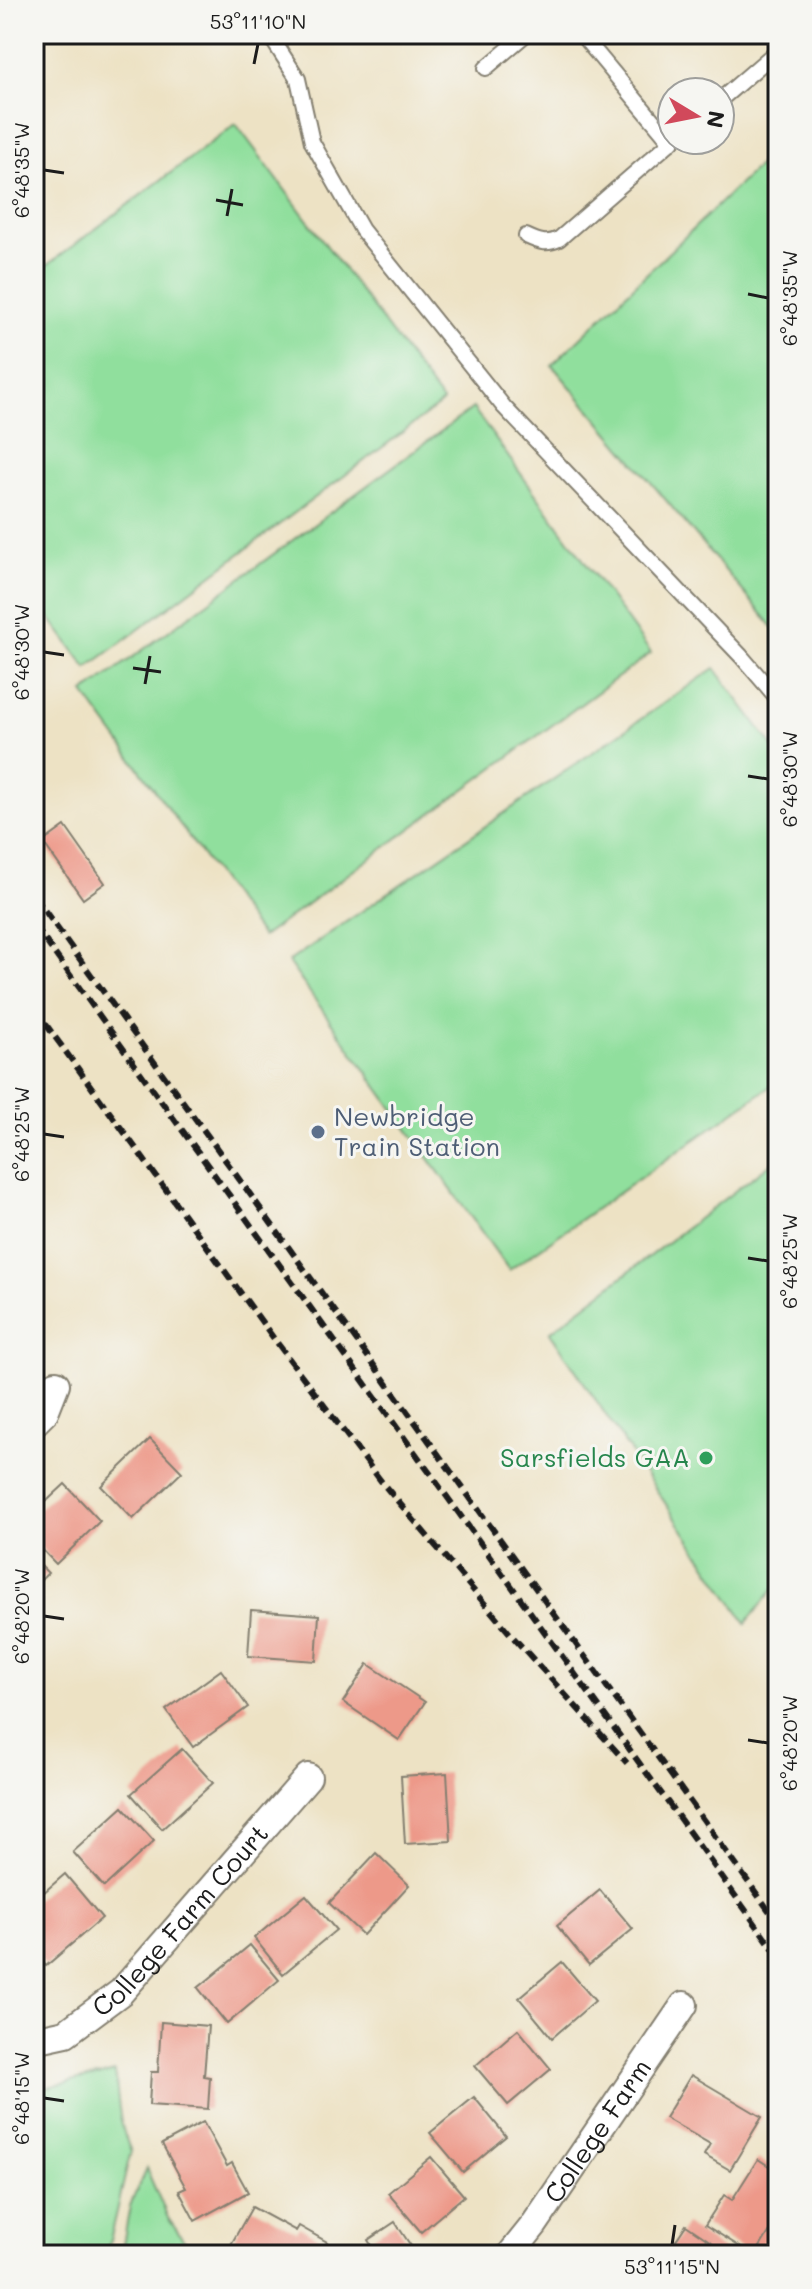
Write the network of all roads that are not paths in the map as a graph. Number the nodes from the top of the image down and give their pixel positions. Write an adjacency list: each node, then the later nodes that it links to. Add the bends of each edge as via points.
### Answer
1 (269, 34): 10 (lane, via 298,79 312,142 362,230 504,407)
2 (526, 34): 5 (lane)
3 (581, 34): 7 (lane)
4 (778, 50): 6 (lane)
5 (486, 68)
6 (736, 86)
7 (656, 122)
8 (656, 155): 9 (lane, via 559,239 549,243)
9 (526, 236)
10 (778, 699)
11 (56, 1384): 12 (street, via 45,1412)
12 (34, 1423)
13 (308, 1777): 15 (street, College Farm Court, via 121,1992 66,2033)
14 (684, 2005): 16 (street, College Farm)
15 (34, 2040)
16 (510, 2255)

